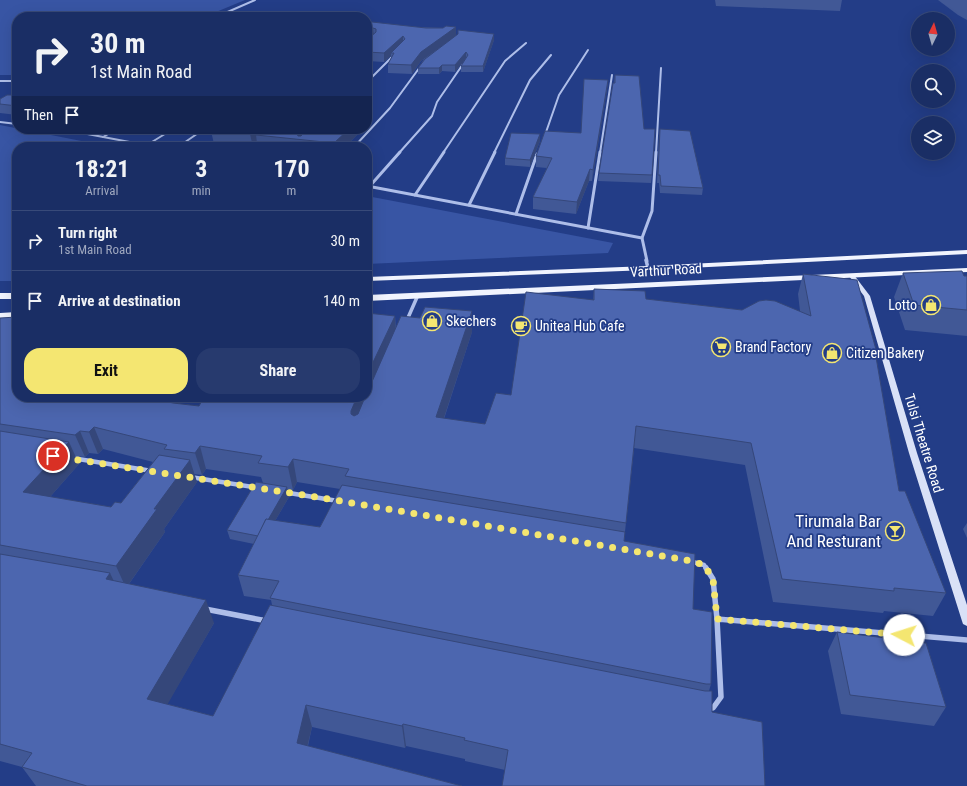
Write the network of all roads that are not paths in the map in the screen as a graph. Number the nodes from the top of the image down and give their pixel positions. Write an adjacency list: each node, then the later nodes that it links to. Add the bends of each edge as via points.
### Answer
1 (255, 0): 2 (street)
2 (227, 12)
3 (526, 43): 31 (street, via 504,61)
4 (588, 50): 23 (street, via 559,95)
5 (398, 52): 11 (street)
6 (550, 55): 32 (street, via 530,80)
7 (466, 60): 29 (street, via 437,102 432,116)
8 (423, 63): 16 (street, via 390,108)
9 (661, 68): 35 (street, via 652,211)
10 (612, 75): 34 (street)
11 (372, 77)
12 (0, 81): 13 (street)
13 (12, 81)
14 (0, 122): 15 (street)
15 (12, 123)
16 (372, 128)
17 (87, 134): 22 (street)
18 (108, 134): 22 (street)
19 (165, 134): 25 (street)
20 (197, 134): 26 (street)
21 (366, 134): 27 (street)
22 (103, 137): 24 (street)
23 (543, 140)
24 (127, 142)
25 (153, 142)
26 (185, 142)
27 (359, 142)
28 (540, 147): 33 (street)
29 (372, 183)
30 (372, 188): 31 (street)
31 (415, 195): 32 (street)
32 (469, 205): 33 (street)
33 (516, 214): 34 (street)
34 (588, 228): 35 (street)
35 (642, 238): 37 (street)
36 (967, 252): 37 (main road, Varthur Road)
37 (648, 268): 40 (main road, Varthur Road)
38 (967, 270): 39 (main road, Varthur Road)
39 (852, 276): 41 (main road, Varthur Road); 57 (street, Tulsi Theatre Road, via 867,296 912,453)
40 (372, 279)
41 (418, 295): 44 (main road, Varthur Road); 47 (street)
42 (0, 296): 43 (main road)
43 (12, 296)
44 (372, 298)
45 (12, 315): 46 (main road)
46 (0, 316)
47 (407, 322)
48 (65, 457): 49 (street)
49 (157, 472)
50 (181, 476): 51 (street)
51 (266, 489)
52 (274, 491): 53 (street)
53 (344, 502)
54 (684, 560): 56 (street, via 704,565 713,579)
55 (198, 607): 58 (street)
56 (717, 619): 59 (street); 60 (street, via 721,698 713,708)
57 (967, 621)
58 (276, 623)
59 (967, 640)
60 (699, 709)

